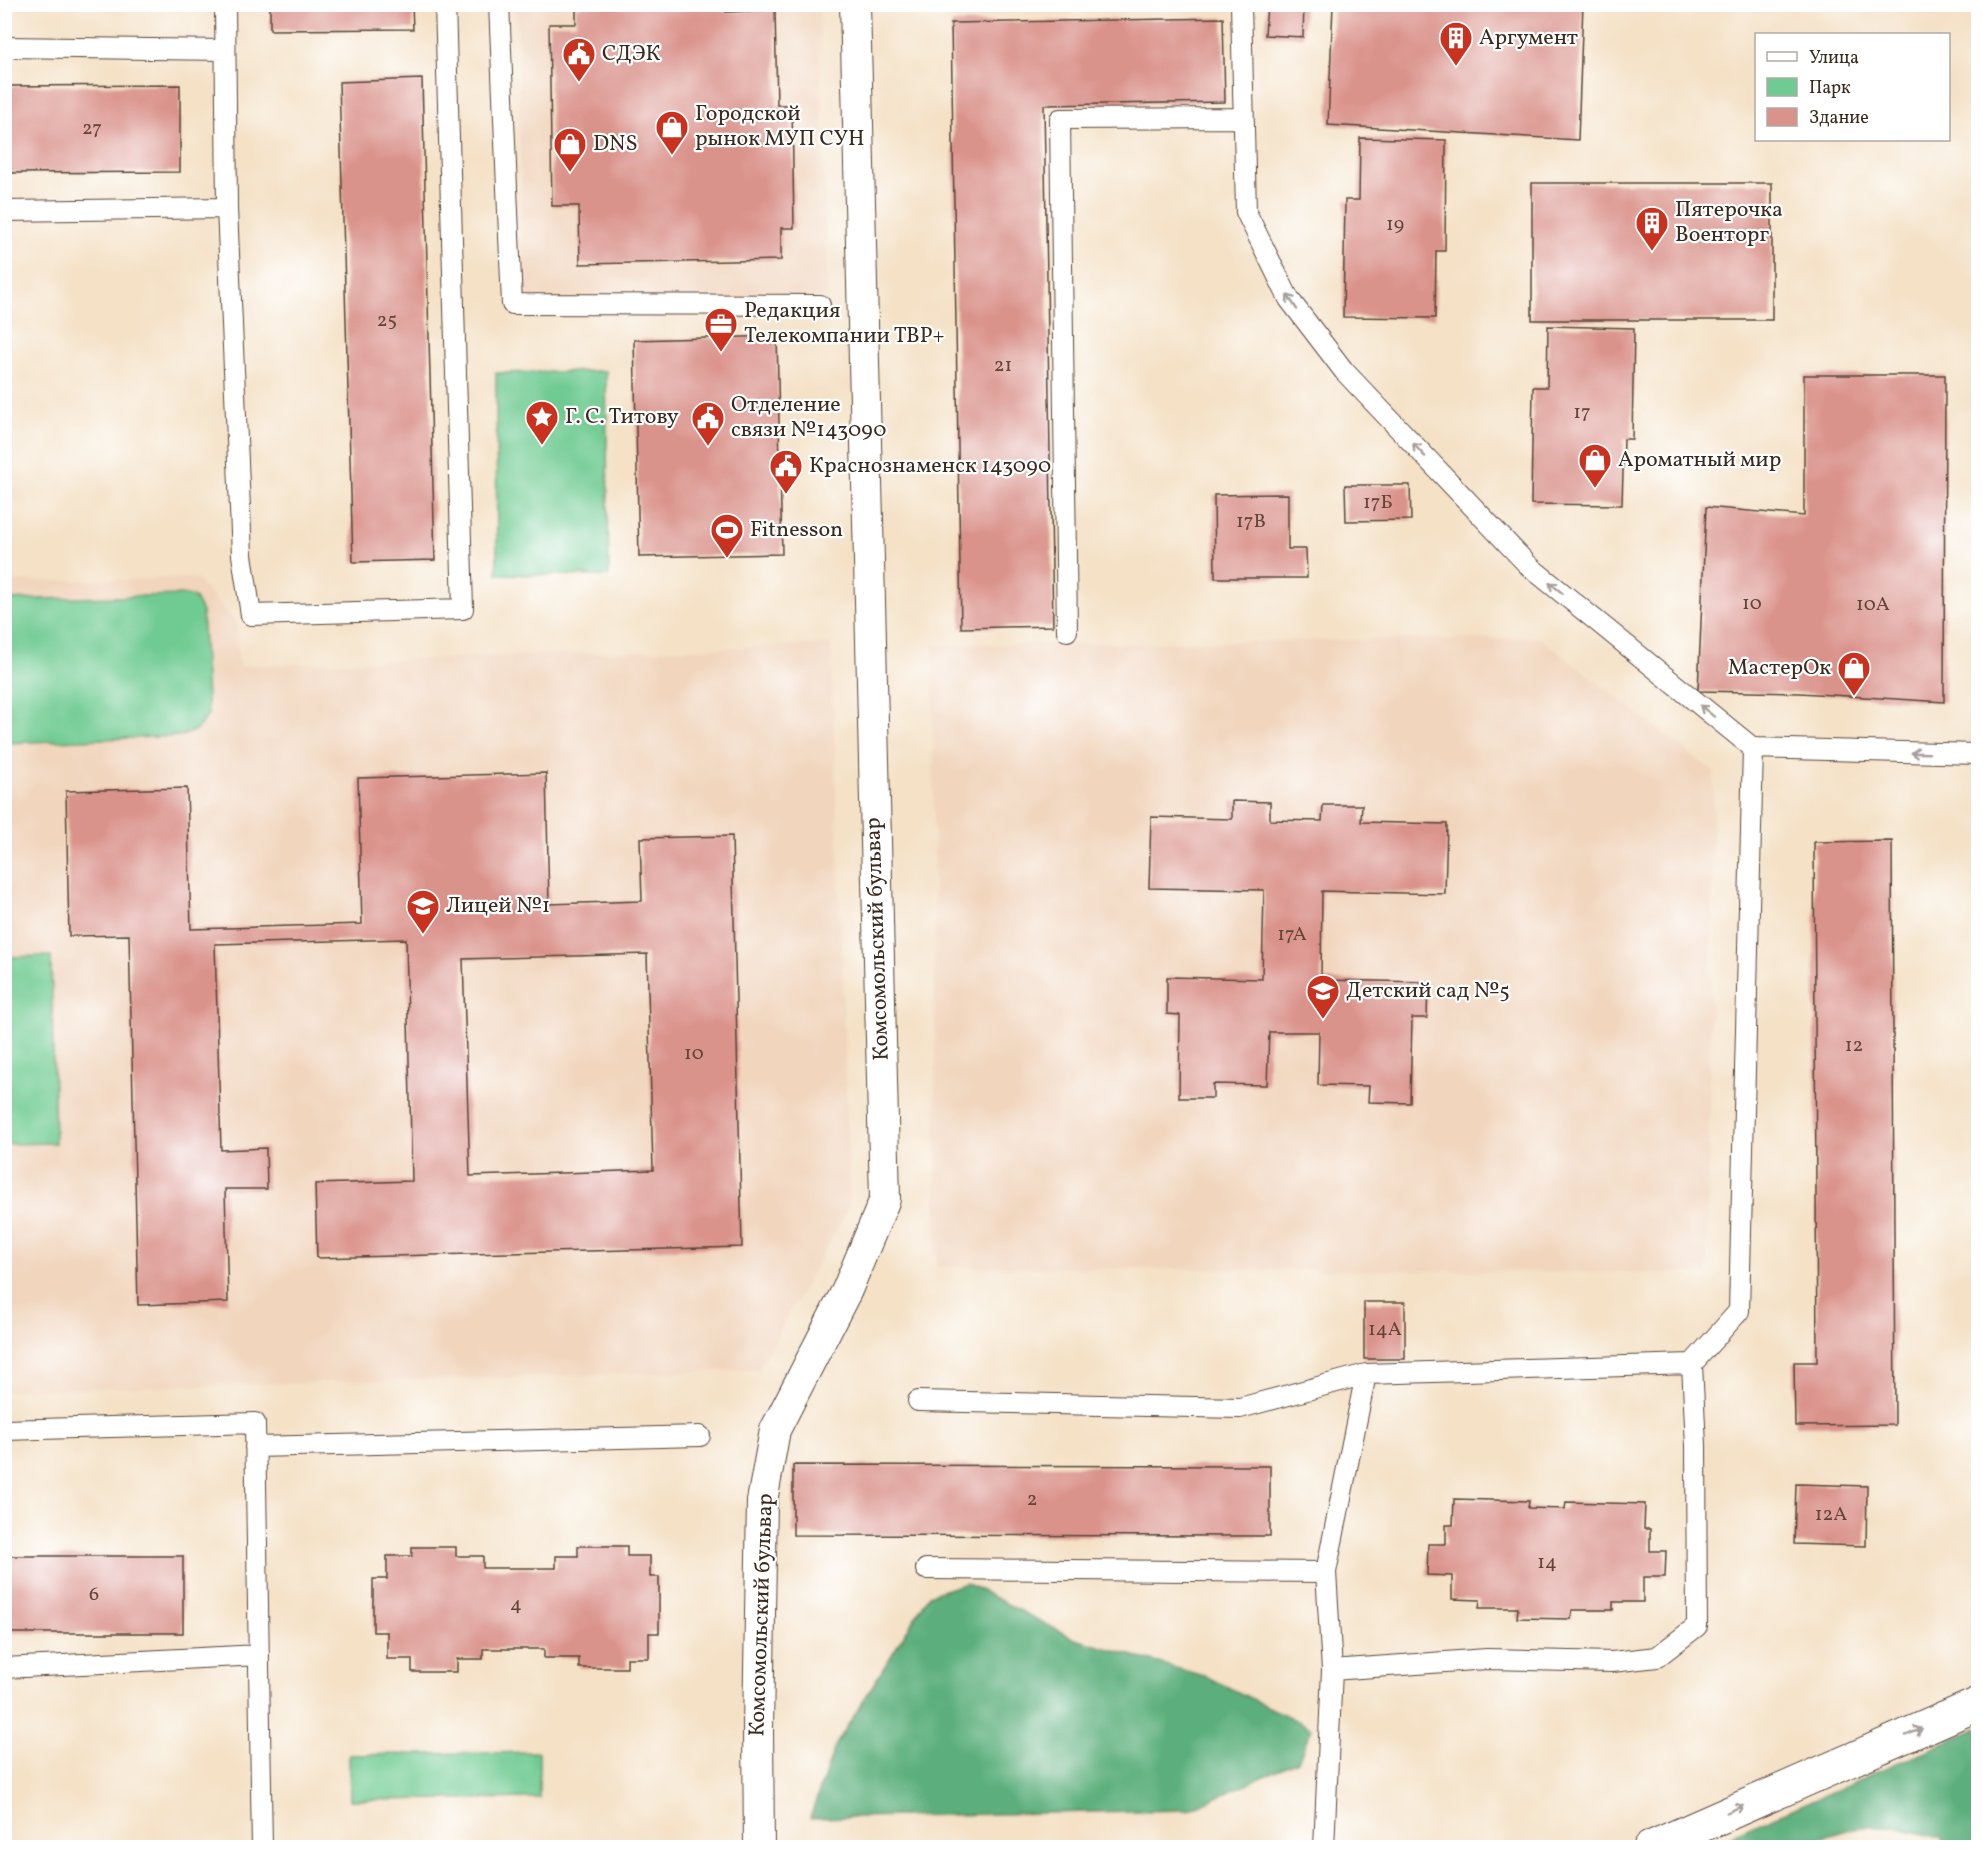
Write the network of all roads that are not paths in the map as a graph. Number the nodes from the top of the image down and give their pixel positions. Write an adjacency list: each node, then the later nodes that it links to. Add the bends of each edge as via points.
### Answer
1 (225, 4): 7 (lane)
2 (445, 4): 9 (lane, via 463,609 251,615 242,555)
3 (499, 4): 11 (lane, via 512,304)
4 (855, 4): 29 (street, Комсомольский бульвар, via 885,1199 847,1290 775,1430 762,1502)
5 (1240, 4): 8 (lane)
6 (4, 47): 7 (lane)
7 (225, 50): 9 (lane)
8 (1242, 118): 12 (lane, via 1060,119); 13 (lane, one-way to 8, via 1529,566 1344,371 1289,299 1246,212)
9 (227, 208): 10 (lane)
10 (4, 211)
11 (819, 305)
12 (1067, 631)
13 (1753, 748): 14 (lane, one-way to 13); 15 (lane, via 1739,1311)
14 (1978, 754)
15 (1692, 1364): 16 (lane); 25 (lane, via 1697,1626 1657,1657 1646,1659 1487,1659)
16 (1366, 1374): 17 (lane, via 1240,1408); 22 (lane)
17 (918, 1401)
18 (4, 1430): 20 (lane, via 255,1423)
19 (700, 1436): 20 (lane)
20 (255, 1447): 23 (lane)
21 (926, 1569): 22 (lane)
22 (1326, 1572): 25 (lane)
23 (259, 1655): 24 (lane); 28 (lane)
24 (4, 1668)
25 (1332, 1670): 30 (lane)
26 (1978, 1704): 27 (street, one-way to 26)
27 (1682, 1840): 31 (street)
28 (262, 1848)
29 (759, 1848)
30 (1324, 1848)
31 (1650, 1848)

